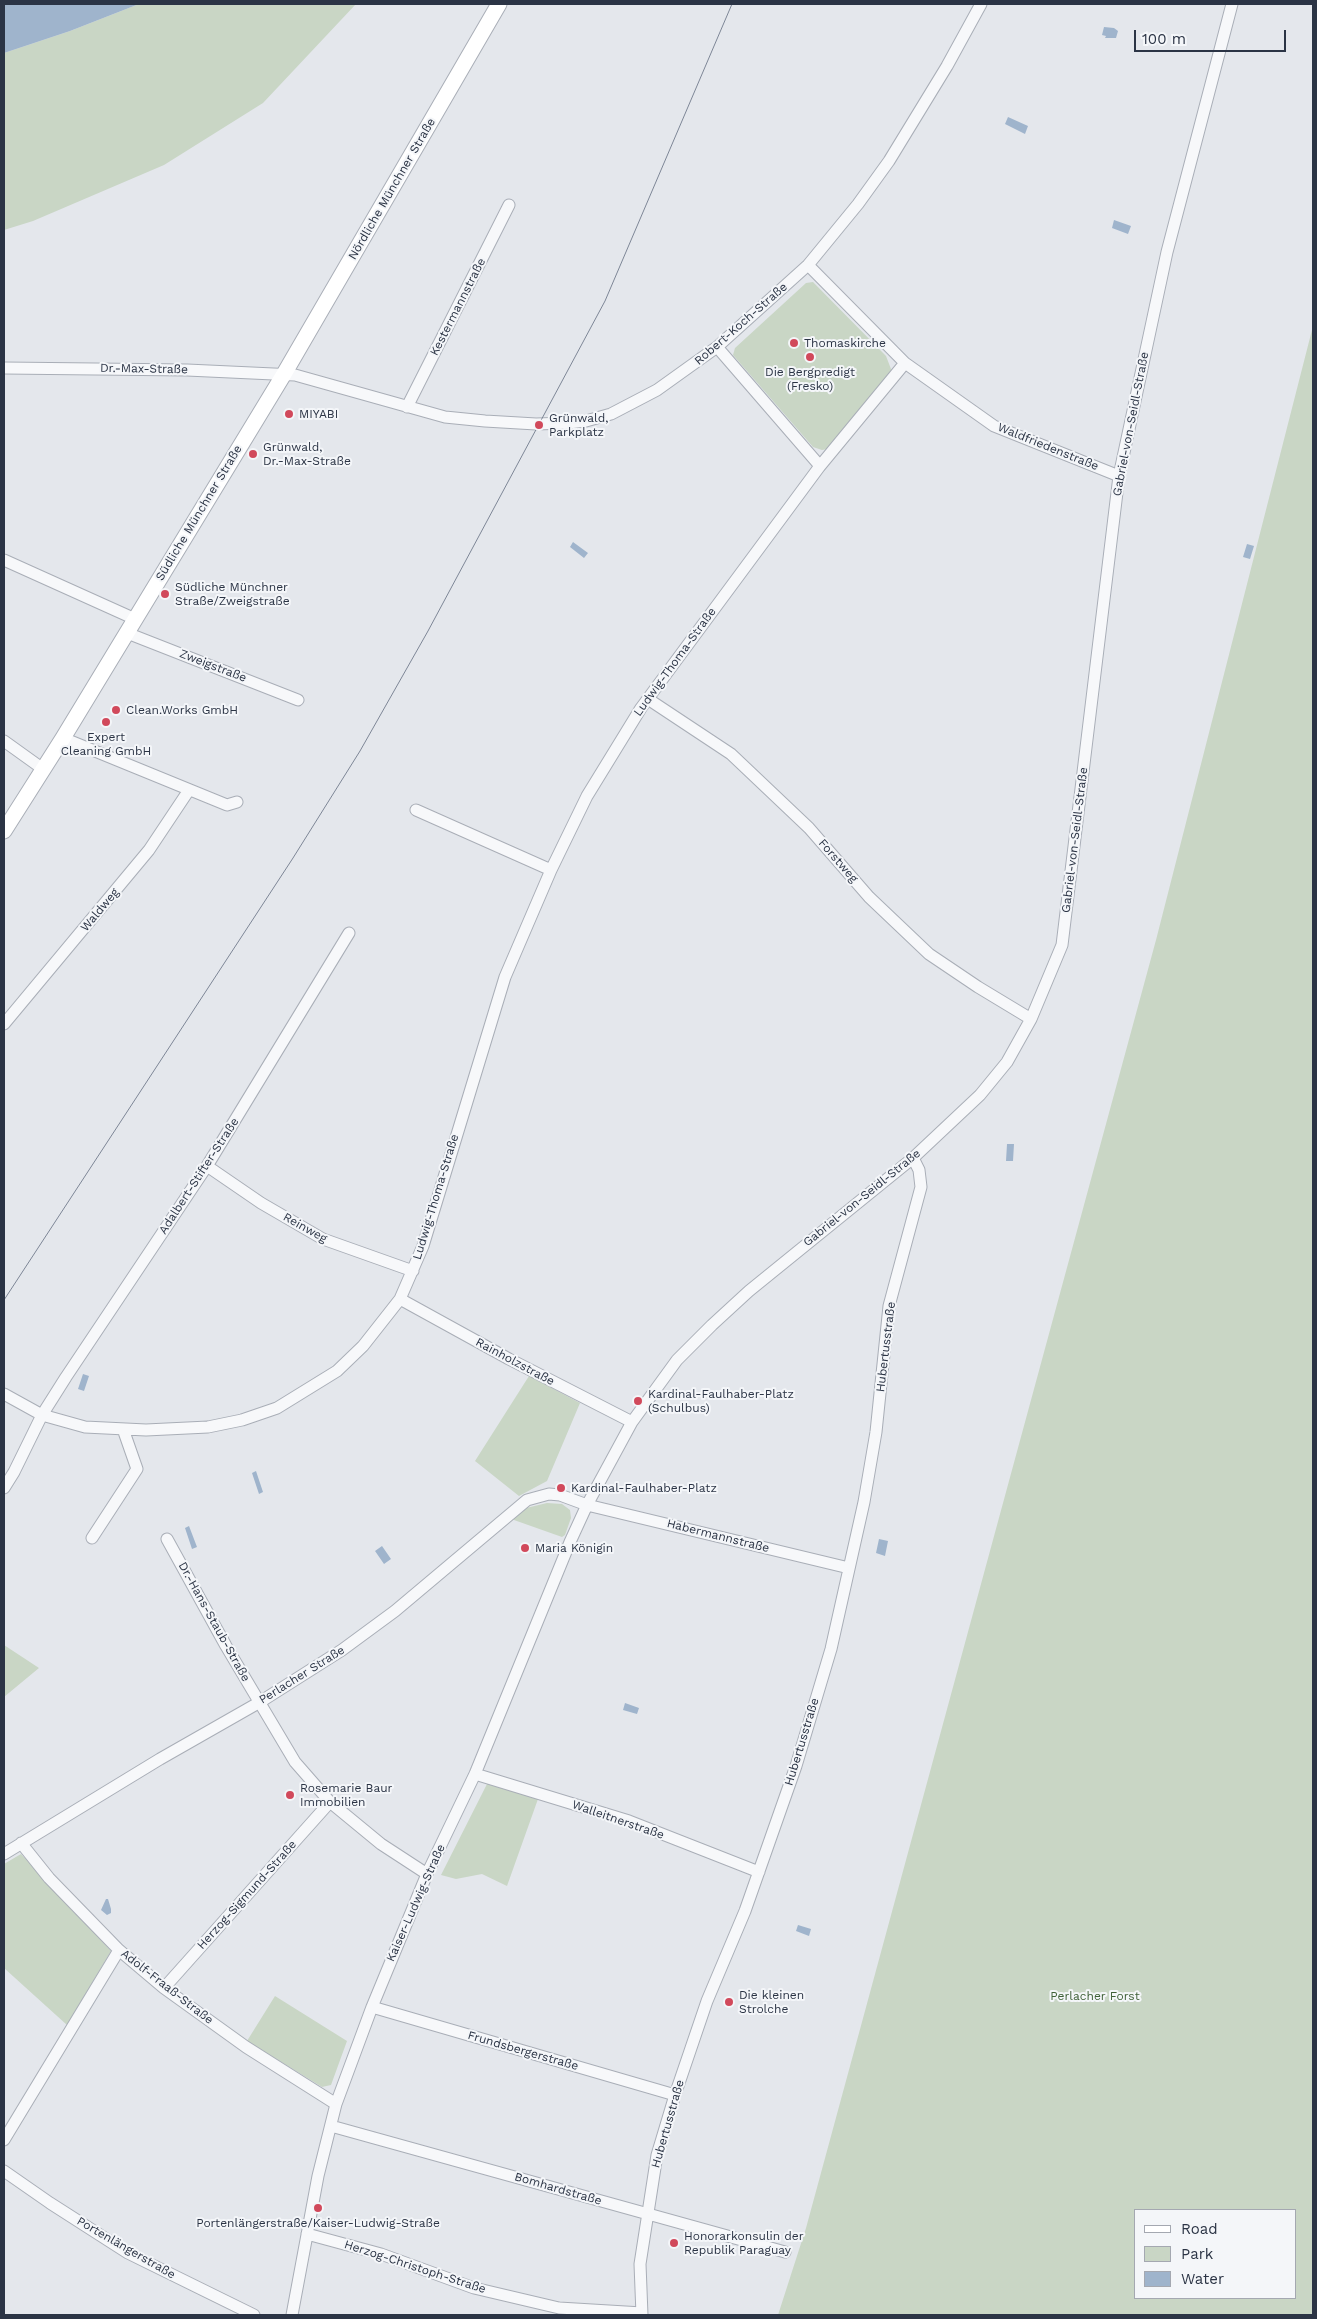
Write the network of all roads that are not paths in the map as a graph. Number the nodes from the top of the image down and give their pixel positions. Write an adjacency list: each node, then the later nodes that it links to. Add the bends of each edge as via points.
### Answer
1 (499, 4): 9 (main road, Nördliche Münchner Straße)
2 (980, 4): 5 (street, Robert-Koch-Straße, via 947,66 889,161)
3 (1232, 4): 12 (street, Gabriel-von-Seidl-Straße, via 1167,252)
4 (509, 206): 10 (street, Kestermannstraße)
5 (808, 265): 6 (street, Robert-Koch-Straße); 7 (street, Waldfriedenstraße)
6 (717, 348): 10 (street, Robert-Koch-Straße, via 631,405 586,421 545,424 485,421 445,417); 11 (street)
7 (905, 363): 11 (street, Ludwig-Thoma-Straße); 12 (street, Waldfriedenstraße, via 994,426)
8 (4, 368): 9 (street, Dr.-Max-Straße)
9 (284, 374): 10 (street, Robert-Koch-Straße); 14 (main road, Südliche Münchner Straße)
10 (407, 407)
11 (820, 466): 16 (street, Ludwig-Thoma-Straße)
12 (1119, 476): 27 (street, Gabriel-von-Seidl-Straße, via 1062,945)
13 (4, 560): 14 (street)
14 (135, 619): 15 (main road, Südliche Münchner Straße)
15 (127, 633): 17 (street, Zweigstraße); 18 (main road, Südliche Münchner Straße)
16 (648, 699): 25 (street, Ludwig-Thoma-Straße, via 587,796); 27 (street, Forstweg, via 731,754 809,828 869,897 929,954)
17 (298, 700)
18 (63, 738): 20 (main road, Südliche Münchner Straße); 21 (street)
19 (4, 741): 20 (street)
20 (43, 769): 24 (main road, Südliche Münchner Straße)
21 (189, 790): 22 (street, via 227,805); 28 (street, Waldweg, via 149,850)
22 (238, 802)
23 (416, 810): 25 (street)
24 (4, 831)
25 (551, 870): 31 (street, Ludwig-Thoma-Straße, via 506,977 423,1246)
26 (349, 933): 30 (street, Adalbert-Stifter-Straße)
27 (1031, 1019): 29 (street, Gabriel-von-Seidl-Straße, via 1007,1062 980,1095)
28 (4, 1024)
29 (913, 1158): 35 (street, Gabriel-von-Seidl-Straße, via 755,1286 712,1325 677,1360); 41 (street, Hubertusstraße, via 921,1186 889,1306 876,1432)
30 (207, 1166): 31 (street, Reinweg, via 323,1239); 34 (street, Adalbert-Stifter-Straße)
31 (412, 1271): 32 (street, Ludwig-Thoma-Straße)
32 (400, 1299): 35 (street, Rainholzstraße); 36 (street, Ludwig-Thoma-Straße, via 363,1346 337,1371 277,1408 208,1427)
33 (4, 1394): 34 (street, Ludwig-Thoma-Straße)
34 (42, 1415): 36 (street, Ludwig-Thoma-Straße, via 85,1427); 37 (street, Adalbert-Stifter-Straße)
35 (632, 1422): 38 (street, Gabriel-von-Seidl-Straße)
36 (123, 1429): 39 (street, via 137,1469)
37 (4, 1488)
38 (587, 1505): 41 (street, Habermannstraße); 42 (street, Perlacher Straße, via 549,1494 527,1500 395,1612); 43 (street, Kaiser-Ludwig-Straße)
39 (92, 1538)
40 (167, 1538): 42 (street, Dr.-Hans-Staub-Straße)
41 (849, 1568): 47 (street, Hubertusstraße, via 831,1649 796,1766)
42 (260, 1702): 44 (street, Dr.-Hans-Staub-Straße, via 295,1762); 45 (street, Perlacher Straße)
43 (476, 1774): 47 (street, Walleitnerstraße, via 629,1821); 48 (street, Kaiser-Ludwig-Straße)
44 (330, 1802): 48 (street, Dr.-Hans-Staub-Straße, via 381,1844); 50 (street, Herzog-Sigmund-Straße)
45 (21, 1843): 46 (street, Perlacher Straße); 49 (street, Adolf-Fraaß-Straße, via 49,1878)
46 (4, 1854)
47 (759, 1872): 52 (street, Hubertusstraße, via 707,2001)
48 (427, 1874): 51 (street, Kaiser-Ludwig-Straße)
49 (119, 1950): 50 (street, Adolf-Fraaß-Straße); 55 (street)
50 (164, 1988): 53 (street, Adolf-Fraaß-Straße, via 246,2047)
51 (372, 2007): 52 (street, Frundsbergerstraße); 53 (street, Kaiser-Ludwig-Straße)
52 (675, 2095): 57 (street, Hubertusstraße, via 657,2155)
53 (336, 2104): 54 (street, Kaiser-Ludwig-Straße)
54 (331, 2126): 57 (street, Bomhardstraße); 58 (street, Kaiser-Ludwig-Straße)
55 (4, 2140)
56 (4, 2171): 61 (street, Portenlängerstraße, via 128,2253)
57 (648, 2214): 59 (street, Bomhardstraße); 60 (street, Hubertusstraße, via 640,2264)
58 (307, 2234): 60 (street, Herzog-Christoph-Straße, via 381,2254 474,2288 559,2308); 62 (street, Kaiser-Ludwig-Straße)
59 (785, 2252)
60 (642, 2314)
61 (250, 2315)
62 (292, 2315)

